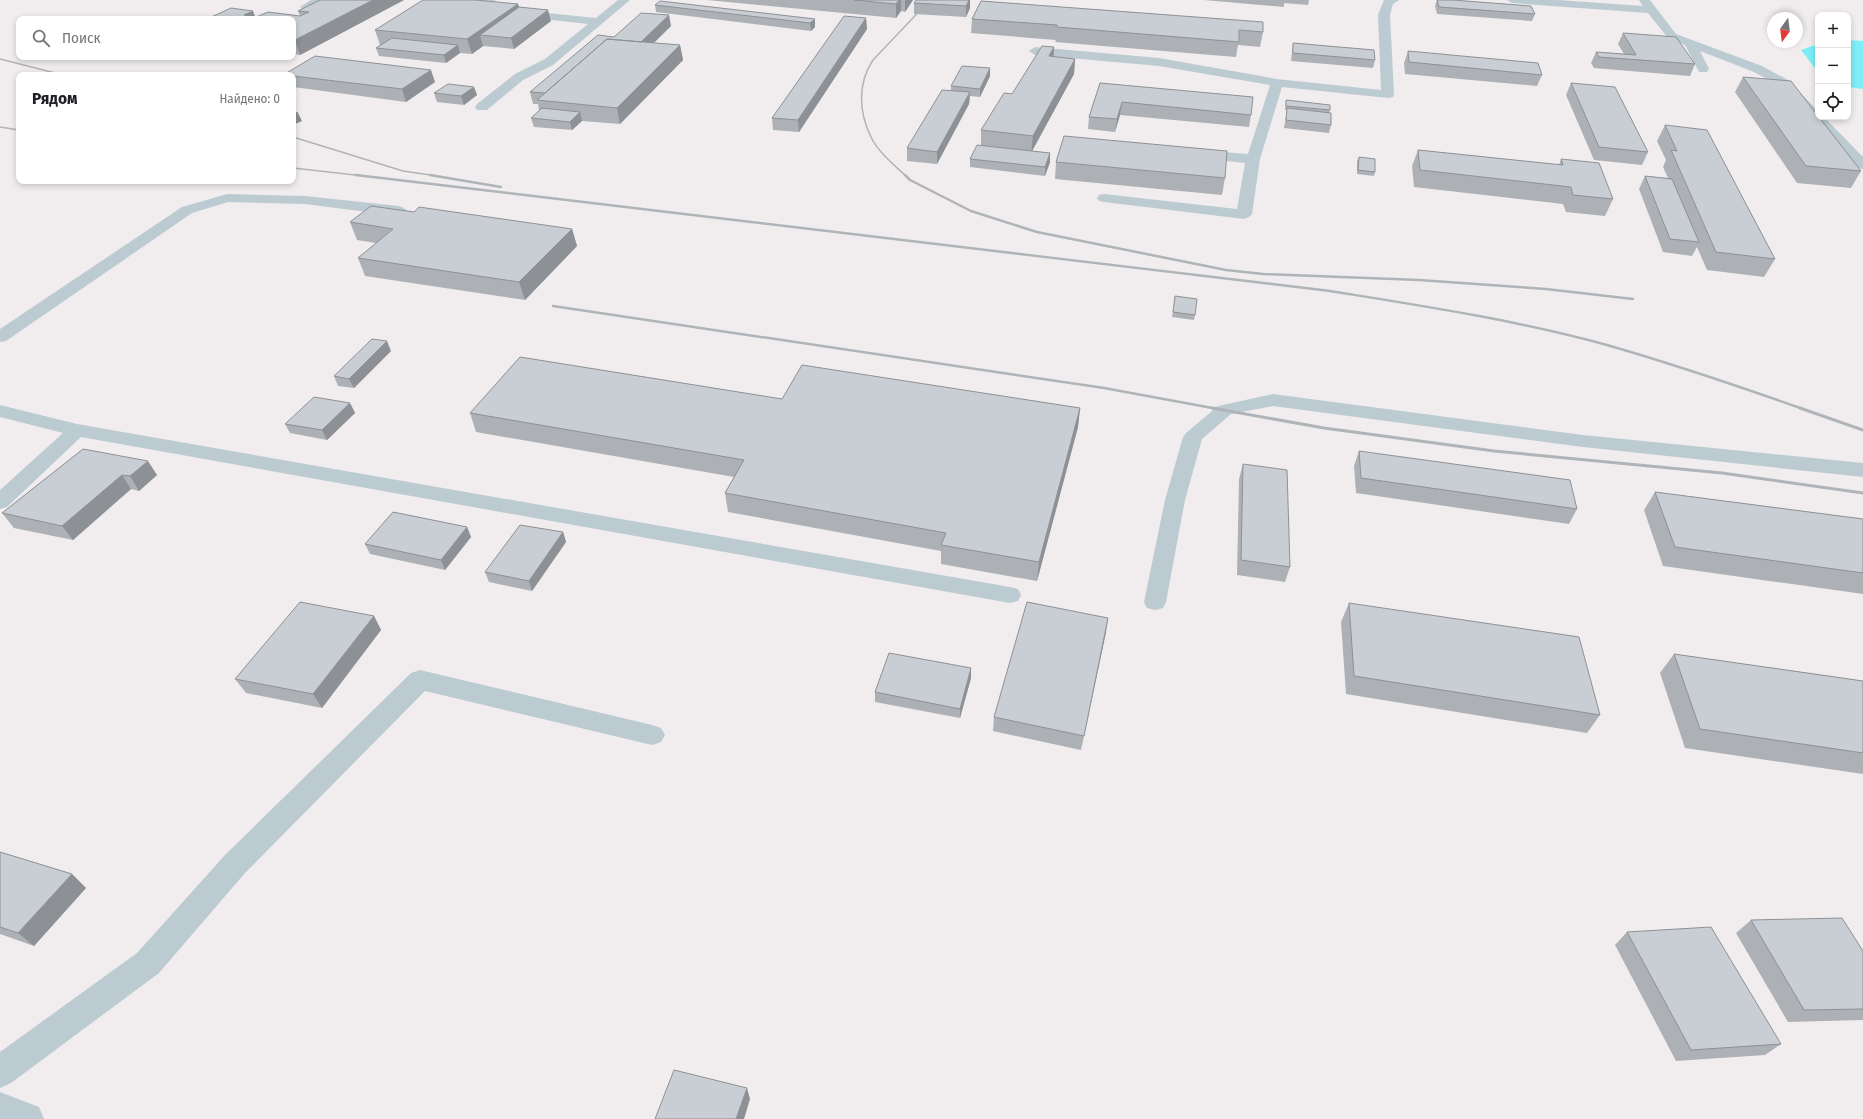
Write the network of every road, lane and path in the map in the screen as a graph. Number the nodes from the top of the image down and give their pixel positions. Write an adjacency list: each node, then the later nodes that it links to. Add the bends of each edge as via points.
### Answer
1 (320, 0): 7 (street)
2 (491, 0): 9 (street, via 476,9)
3 (625, 0): 9 (street)
4 (1394, 0): 13 (street, via 1388,2 1384,15 1388,94)
5 (1512, 0): 8 (street)
6 (1644, 0): 8 (street)
7 (306, 7)
8 (1652, 10): 10 (street, via 1672,36)
9 (599, 22): 14 (street, via 549,62 519,77)
10 (1690, 43): 12 (street); 17 (street, via 1758,69 1784,83)
11 (1034, 51): 13 (street, via 1159,62)
12 (1703, 69)
13 (1277, 83): 16 (street)
14 (482, 107)
15 (1184, 152): 16 (street)
16 (1253, 159): 18 (street, via 1244,214)
17 (1863, 165)
18 (1104, 198)
19 (416, 212): 20 (street, via 305,200 227,198 187,210)
20 (0, 337)
21 (0, 411): 22 (street)
22 (77, 430): 24 (street); 25 (street)
23 (1863, 470): 26 (street, via 1583,441 1273,400 1225,410 1193,437 1174,500)
24 (0, 502)
25 (1010, 595)
26 (1155, 602)
27 (652, 735): 28 (street, via 420,680 235,864 148,963)
28 (0, 1072)
29 (0, 1108): 30 (street)
30 (27, 1119)

